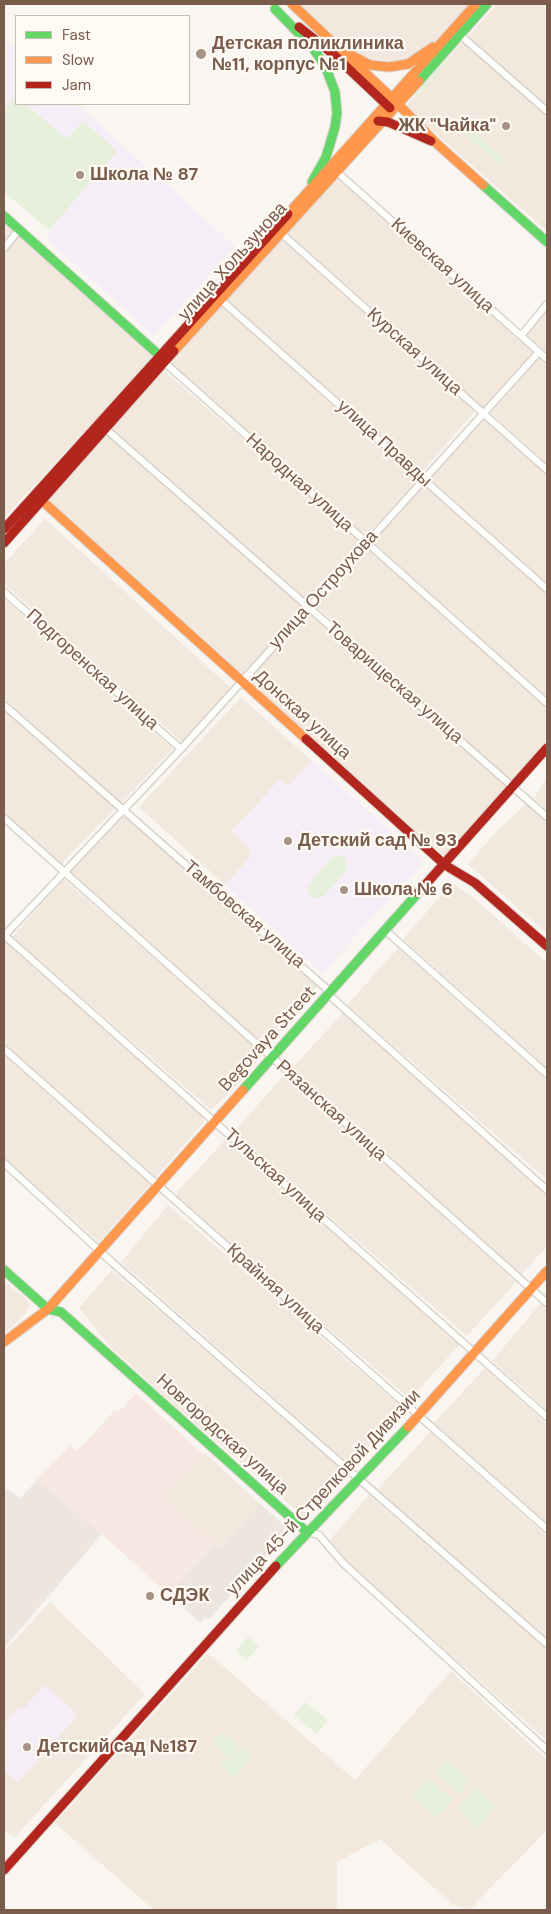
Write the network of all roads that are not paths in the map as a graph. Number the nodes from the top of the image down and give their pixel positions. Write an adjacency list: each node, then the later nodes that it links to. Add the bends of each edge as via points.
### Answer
1 (292, 4): 7 (main road)
2 (476, 4): 6 (main road, улица Хользунова)
3 (486, 4): 5 (main road, улица Хользунова)
4 (272, 6): 8 (main road); 13 (main road, via 313,48 326,68 335,92 337,113 326,157 315,179)
5 (459, 34): 8 (main road, улица Хользунова); 9 (street)
6 (445, 39): 7 (main road, via 408,64 390,67 370,65); 8 (main road, улица Хользунова)
7 (338, 48): 8 (main road)
8 (392, 104): 10 (main road, улица Хользунова); 11 (main road)
9 (547, 112)
10 (377, 121): 11 (main road, via 388,122); 12 (main road, улица Хользунова); 13 (main road, улица Хользунова)
11 (436, 143): 17 (main road)
12 (338, 173): 16 (main road, улица Хользунова); 21 (street, Киевская улица)
13 (293, 208): 23 (main road, улица Хользунова)
14 (4, 216): 15 (main road)
15 (19, 230): 18 (street); 23 (main road)
16 (281, 233): 19 (main road, улица Хользунова); 25 (street, Курская улица)
17 (547, 242)
18 (4, 248)
19 (221, 300): 23 (main road, улица Хользунова); 28 (street, улица Правды)
20 (547, 304): 21 (street)
21 (521, 336): 22 (street, Киевская улица)
22 (539, 352): 24 (street, Киевская улица); 25 (street, улица Остроухова)
23 (162, 359): 26 (main road, улица Хользунова); 29 (main road, улица Хользунова); 32 (street, Народная улица)
24 (547, 359)
25 (484, 414): 27 (street, Курская улица); 28 (street, улица Остроухова)
26 (106, 429): 29 (main road, улица Хользунова); 35 (street, Товарищеская улица)
27 (547, 470)
28 (424, 480): 32 (street, улица Остроухова); 33 (street, улица Правды)
29 (38, 498): 30 (main road, улица Хользунова); 31 (main road, улица Хользунова); 36 (main road, Донская улица)
30 (4, 529)
31 (4, 542)
32 (367, 543): 35 (street, улица Остроухова); 37 (street, Народная улица)
33 (547, 589)
34 (4, 592): 40 (street, Подгоренская улица)
35 (309, 608): 36 (street, улица Остроухова); 41 (street, Товарищеская улица)
36 (242, 682): 40 (street, улица Остроухова); 45 (main road, Донская улица)
37 (547, 703)
38 (4, 705): 42 (street, Тамбовская улица)
39 (547, 748): 41 (main road, Begovaya Street)
40 (181, 749): 42 (street, улица Остроухова)
41 (513, 787): 44 (street, Товарищеская улица); 45 (main road, Begovaya Street)
42 (124, 810): 46 (street, улица Остроухова); 50 (street, Тамбовская улица, via 322,984)
43 (4, 818): 46 (street, Рязанская улица)
44 (547, 818)
45 (445, 865): 47 (main road, Begovaya Street); 49 (main road, Донская улица, via 475,882)
46 (64, 872): 48 (street, улица Остроухова); 52 (street, Рязанская улица)
47 (386, 931): 50 (main road, Begovaya Street); 53 (street)
48 (4, 935): 54 (street, Тульская улица)
49 (547, 946)
50 (329, 995): 52 (main road, Begovaya Street); 57 (street, Тамбовская улица)
51 (4, 1049): 56 (street, Крайняя улица)
52 (272, 1058): 54 (main road, Begovaya Street); 61 (street, Рязанская улица)
53 (547, 1074)
54 (215, 1122): 56 (main road, Begovaya Street); 65 (street, Тульская улица)
55 (4, 1163): 58 (street)
56 (159, 1185): 58 (main road, Begovaya Street); 66 (street, Крайняя улица)
57 (547, 1190)
58 (100, 1251): 63 (main road, Begovaya Street); 68 (street)
59 (4, 1270): 63 (main road, Новгородская улица)
60 (547, 1271): 61 (main road, улица 45-й Стрелковой Дивизии)
61 (532, 1289): 62 (street, Рязанская улица); 65 (main road, улица 45-й Стрелковой Дивизии)
62 (547, 1303)
63 (48, 1309): 64 (main road, Begovaya Street); 70 (main road, Новгородская улица, via 61,1312)
64 (4, 1342)
65 (475, 1353): 66 (main road, улица 45-й Стрелковой Дивизии); 67 (street, Тульская улица)
66 (419, 1415): 68 (main road, улица 45-й Стрелковой Дивизии); 69 (street, Крайняя улица)
67 (547, 1417)
68 (360, 1479): 70 (main road, улица 45-й Стрелковой Дивизии); 71 (street)
69 (547, 1529)
70 (307, 1532): 72 (street, Новгородская улица, via 320,1535 353,1572); 73 (main road, улица 45-й Стрелковой Дивизии)
71 (547, 1644)
72 (547, 1750)
73 (4, 1870)

